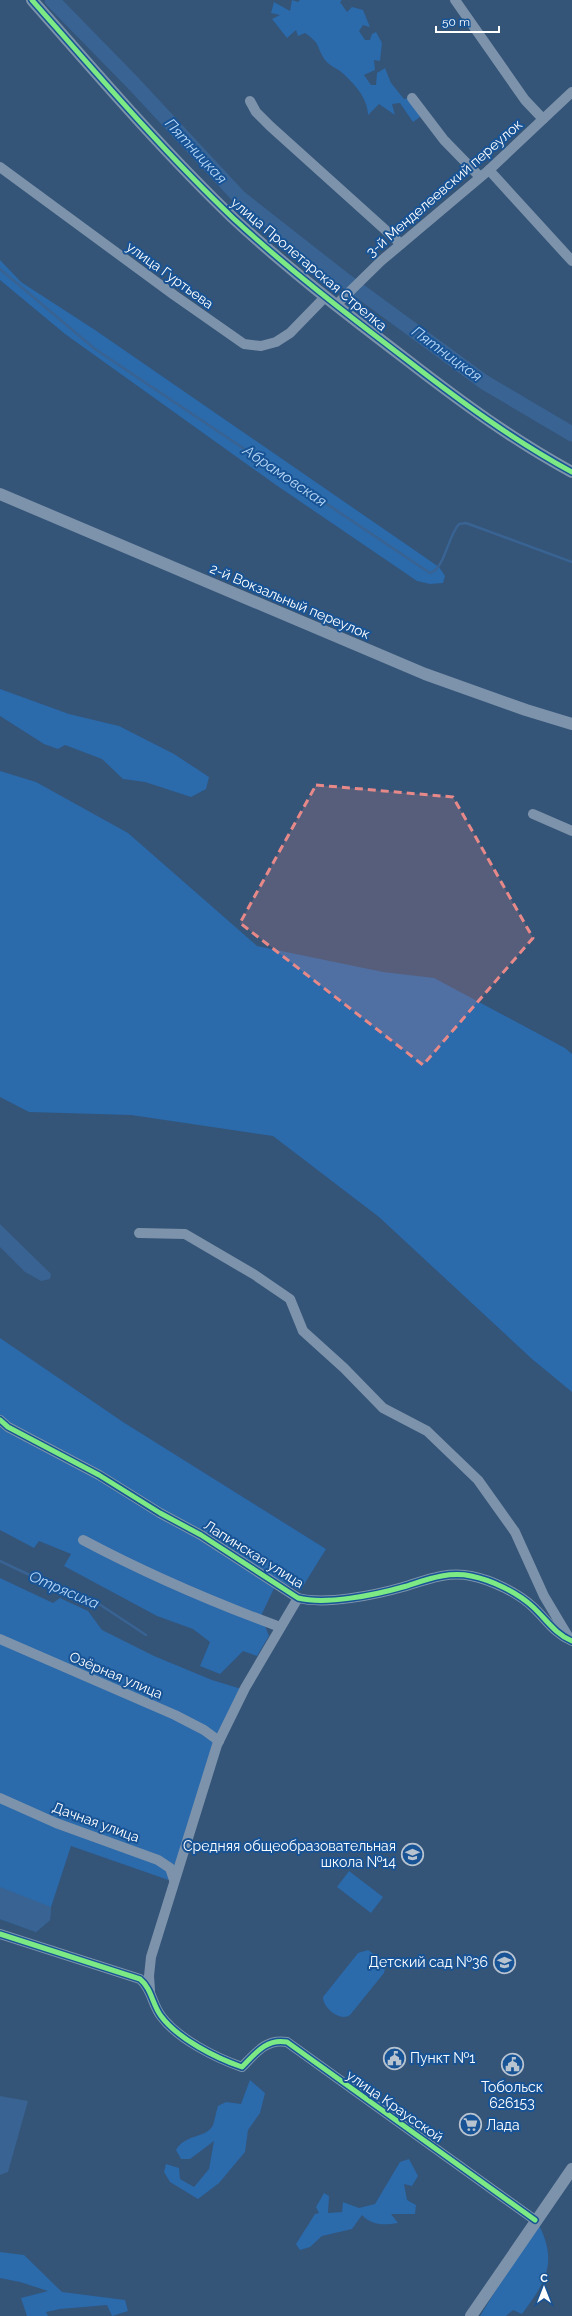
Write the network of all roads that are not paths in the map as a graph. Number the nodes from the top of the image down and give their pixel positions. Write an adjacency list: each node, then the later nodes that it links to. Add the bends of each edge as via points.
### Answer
1 (32, 0): 12 (street, улица Пролетарская Стрелка, via 196,181 255,237)
2 (455, 0): 6 (street, via 525,100)
3 (572, 92): 6 (street, 3-й Менделеевский переулок)
4 (412, 98): 9 (street, via 444,140)
5 (250, 101): 10 (street, via 256,112 270,126)
6 (543, 119): 8 (street, 3-й Менделеевский переулок)
7 (0, 167): 12 (street, улица Гуртьева, via 244,344 261,346 276,342 290,333)
8 (489, 170): 9 (street, 3-й Менделеевский переулок); 11 (street)
9 (480, 177): 10 (street, 3-й Менделеевский переулок)
10 (401, 244): 13 (street, 3-й Менделеевский переулок)
11 (572, 262)
12 (325, 297): 13 (street, улица Пролетарская Стрелка)
13 (336, 305): 14 (street, улица Пролетарская Стрелка, via 505,432)
14 (572, 472)
15 (0, 494): 16 (street, 2-й Вокзальный переулок, via 425,674)
16 (572, 724)
17 (533, 814): 18 (street)
18 (572, 831)
19 (139, 1233): 25 (street, via 185,1234 290,1299 303,1331 383,1408 427,1431 478,1480 516,1532 544,1596)
20 (0, 1420): 22 (street, Лапинская улица, via 8,1427 100,1475 160,1513 201,1535)
21 (83, 1540): 23 (street, via 167,1583)
22 (298, 1598): 23 (street); 25 (street, Лапинская улица, via 332,1599 401,1588 444,1575 472,1576 522,1598 535,1608 556,1632)
23 (280, 1626): 26 (street)
24 (0, 1639): 26 (street, Озёрная улица, via 175,1716 204,1730)
25 (572, 1641)
26 (219, 1741): 28 (street)
27 (0, 1798): 28 (street, Дачная улица, via 56,1823 158,1860 170,1868)
28 (174, 1880): 30 (street, via 151,1957)
29 (0, 1934): 30 (street, via 132,1976 144,1983)
30 (151, 1992): 32 (street, улица Краусской, via 159,2012 172,2027 210,2054 242,2068 267,2044 273,2041 287,2042)
31 (572, 2169): 32 (street)
32 (535, 2220): 33 (street)
33 (470, 2316)

